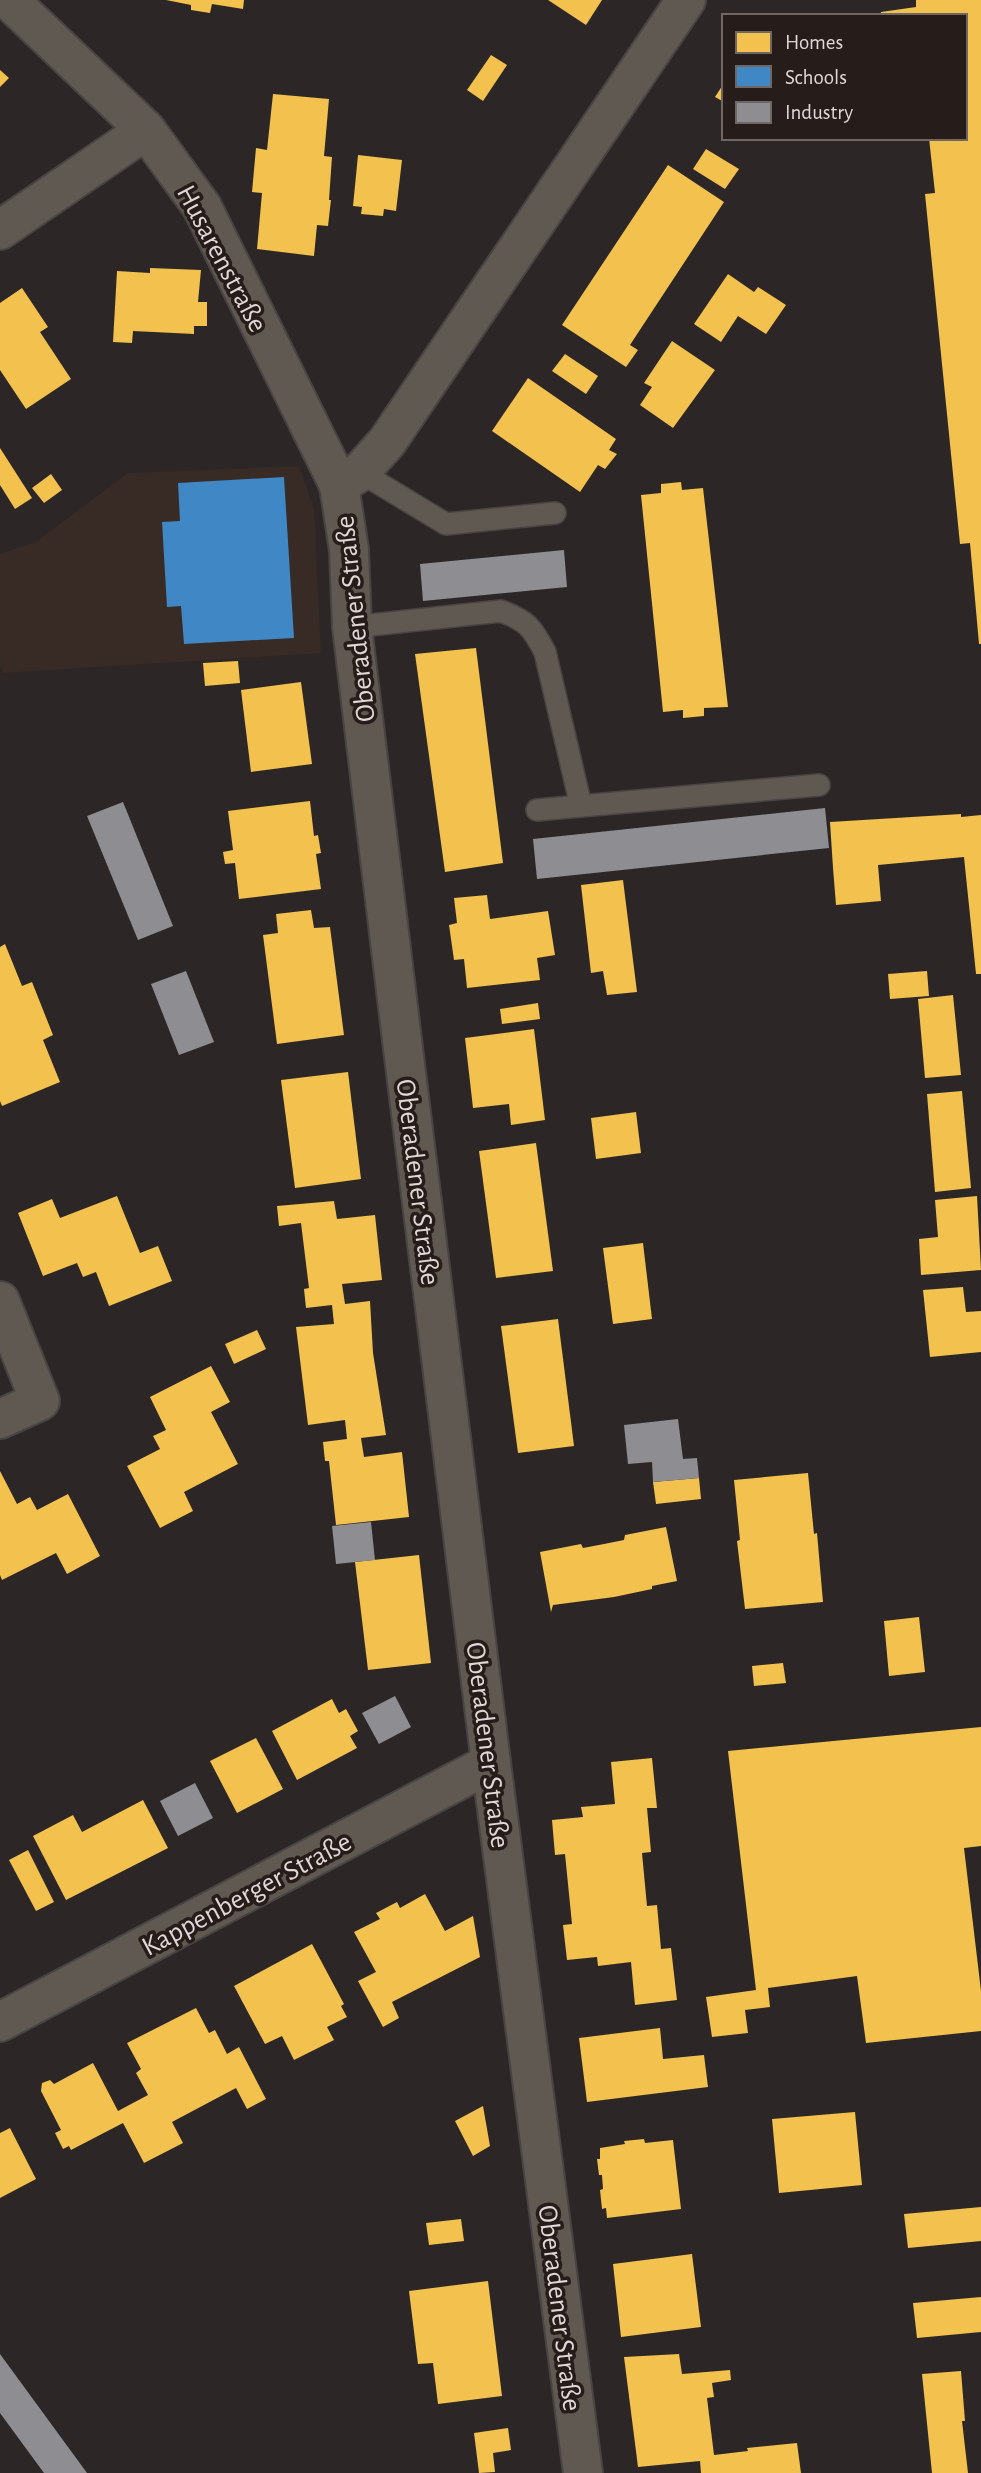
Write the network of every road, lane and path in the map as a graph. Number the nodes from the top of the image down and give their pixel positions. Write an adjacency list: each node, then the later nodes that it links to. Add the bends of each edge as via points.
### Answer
1 (9, 0): 3 (street, Husarenstraße)
2 (686, 0): 5 (street, via 387,442)
3 (146, 130): 4 (street); 5 (street, Husarenstraße, via 202,207)
4 (0, 230)
5 (349, 478): 6 (lane, via 446,524); 7 (street, Oberadener Straße)
6 (555, 513)
7 (352, 626): 9 (lane, via 501,611 522,619 545,652); 13 (street, Oberadener Straße)
8 (819, 785): 9 (lane)
9 (581, 806): 10 (lane)
10 (537, 810)
11 (0, 1301): 12 (street, via 40,1401)
12 (0, 1419)
13 (491, 1763): 14 (street, Kappenberger Straße); 15 (street, Oberadener Straße)
14 (0, 2022)
15 (583, 2473)

